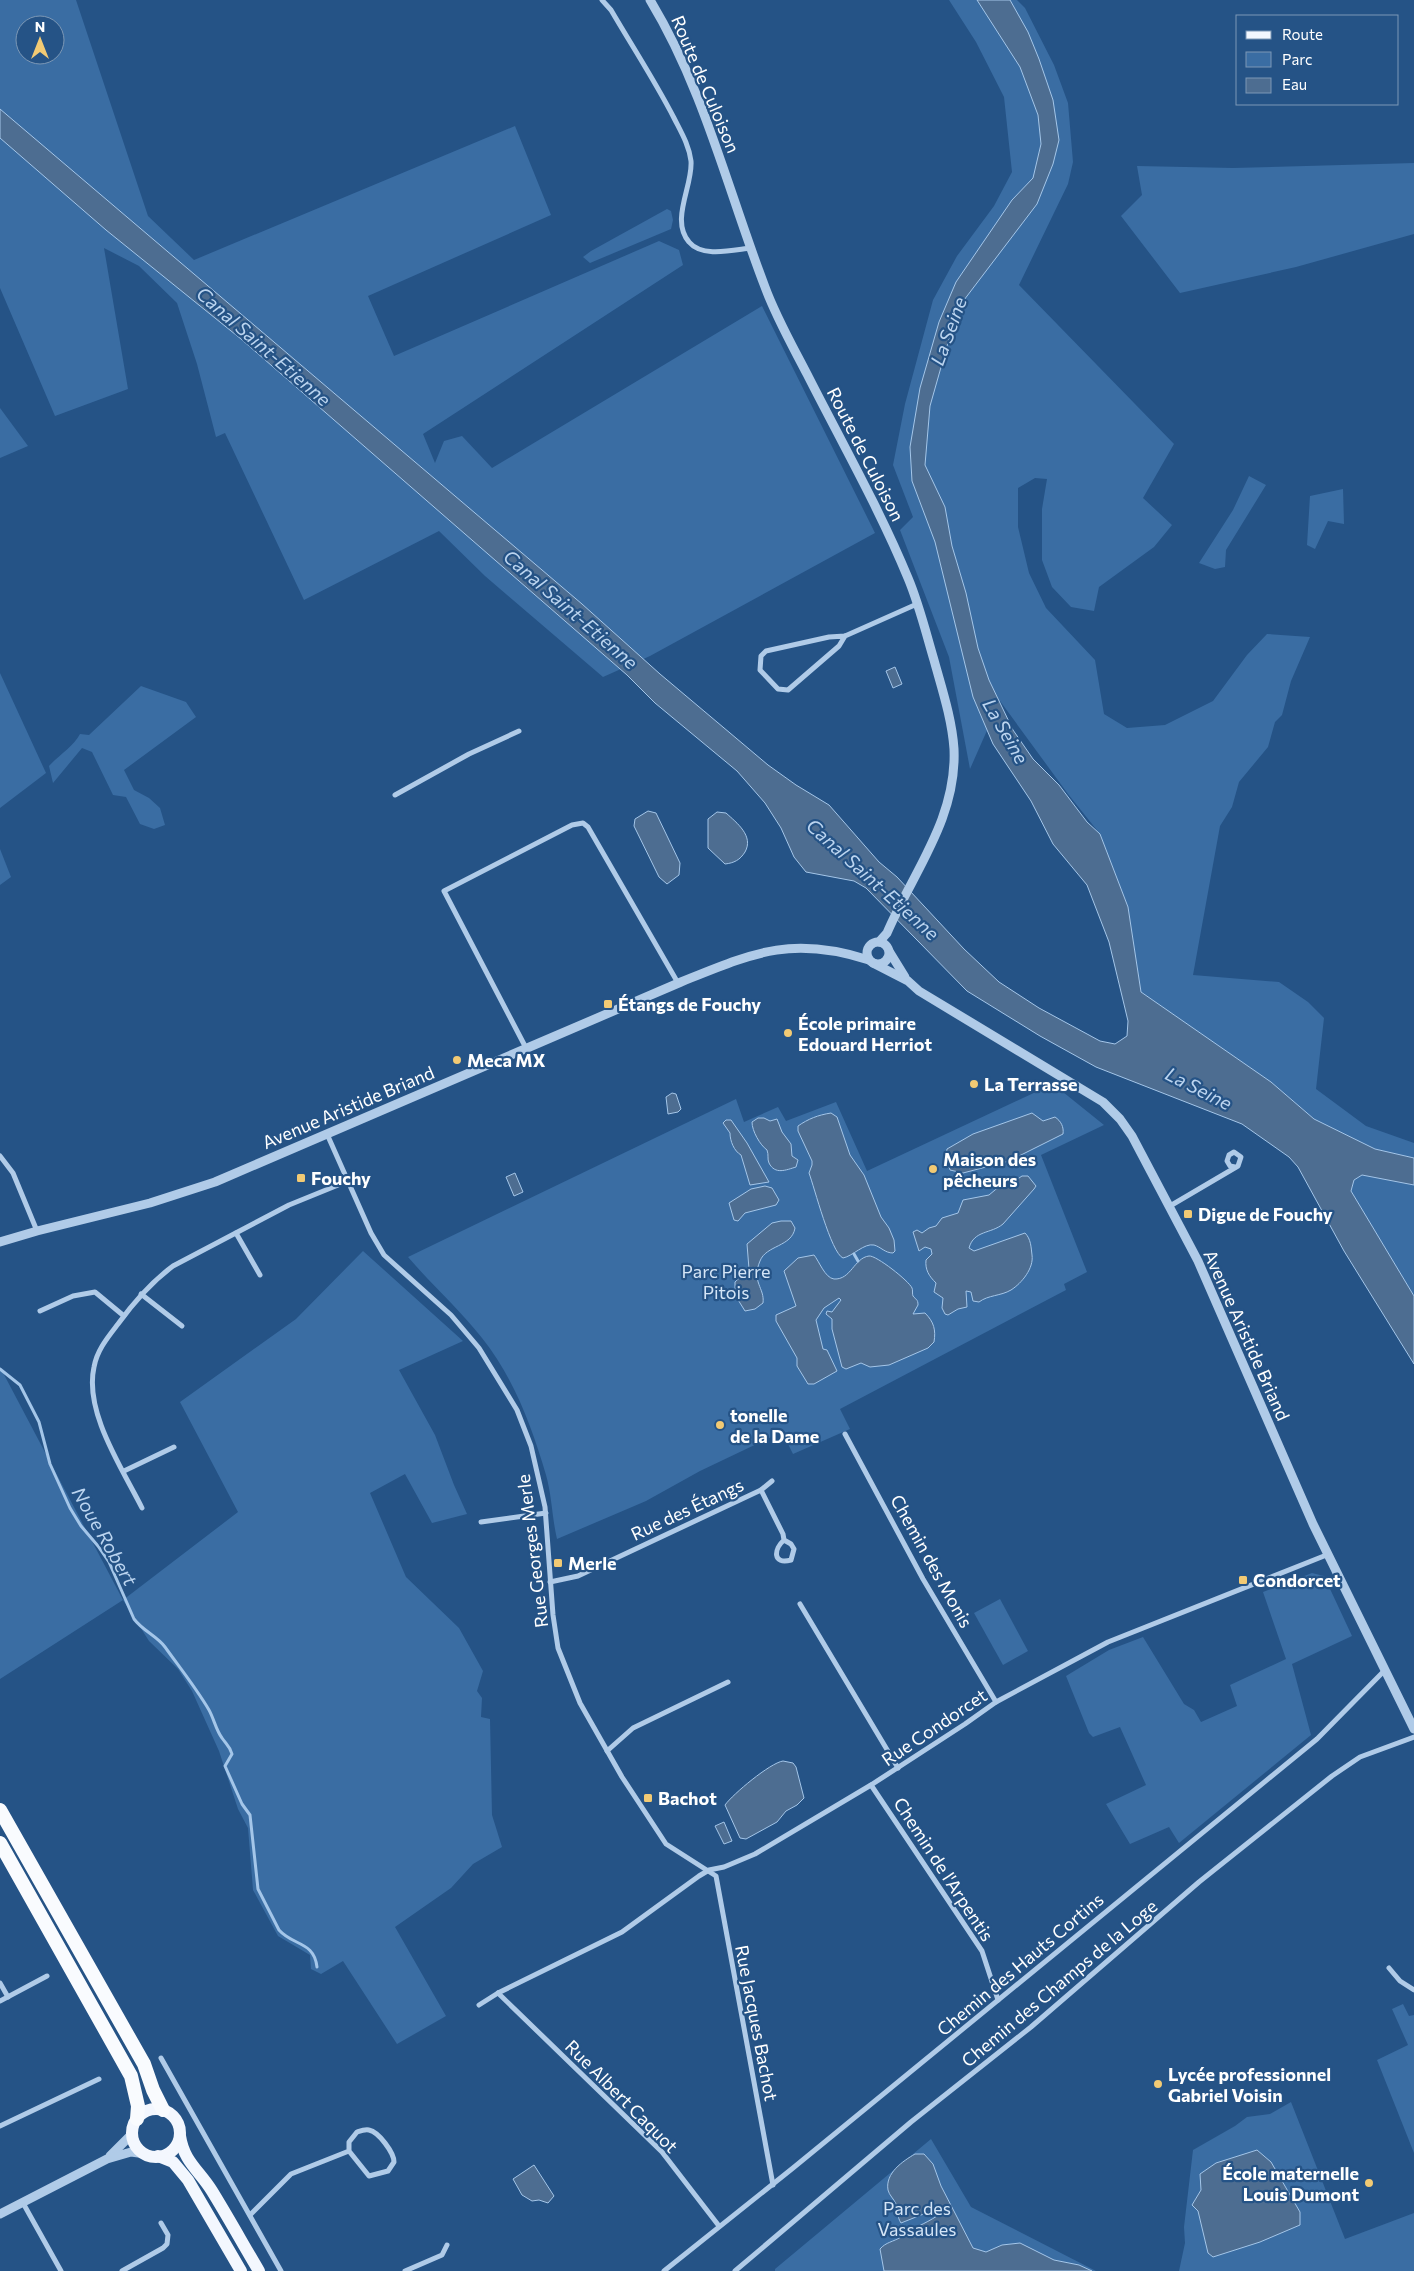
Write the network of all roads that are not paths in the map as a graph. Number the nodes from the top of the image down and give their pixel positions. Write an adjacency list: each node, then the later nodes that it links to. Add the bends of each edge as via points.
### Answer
1 (602, 0): 3 (street, via 666,102 687,144 691,177 682,228 689,243 701,250)
2 (650, 0): 3 (street, Route de Culoison, via 694,92)
3 (752, 248): 4 (street, Route de Culoison, via 765,288 788,338 880,516)
4 (917, 604): 5 (street); 8 (street, Route de Culoison, via 940,682 954,748 951,788 945,813)
5 (845, 636): 5 (street, via 766,651 761,656 760,670 778,690 788,690 839,646)
6 (519, 731): 7 (street)
7 (395, 795)
8 (888, 930): 9 (street, Route de Culoison); 11 (street)
9 (879, 942): 10 (street, Avenue Aristide Briand); 11 (street, Avenue Aristide Briand)
10 (868, 948): 12 (street, Avenue Aristide Briand); 13 (street)
11 (888, 950): 13 (street, via 888,958 884,962); 14 (street, Avenue Aristide Briand)
12 (845, 952): 13 (street, Avenue Aristide Briand); 15 (street, Avenue Aristide Briand, via 798,947 774,949)
13 (871, 962): 14 (street, Avenue Aristide Briand)
14 (908, 981): 21 (street, Avenue Aristide Briand, via 1103,1102 1132,1136)
15 (678, 983): 16 (street, Avenue Aristide Briand); 16 (street, via 588,827 583,823 572,825 444,891)
16 (526, 1048): 17 (street, Avenue Aristide Briand)
17 (327, 1134): 20 (street, Rue Georges Merle); 22 (street, Avenue Aristide Briand, via 215,1182)
18 (0, 1156): 22 (street, via 14,1173)
19 (1235, 1167): 21 (street)
20 (348, 1181): 23 (street, via 289,1205); 36 (street, Rue Georges Merle, via 384,1255 451,1315 479,1348 499,1379 517,1410 531,1446)
21 (1170, 1206): 39 (street, Avenue Aristide Briand, via 1198,1261 1309,1516)
22 (37, 1231): 24 (street, Avenue Aristide Briand)
23 (236, 1233): 25 (street); 26 (street, via 172,1266)
24 (0, 1242)
25 (260, 1274)
26 (141, 1294): 28 (street); 29 (street)
27 (40, 1311): 28 (street, via 72,1296 95,1292)
28 (124, 1316): 32 (street, via 99,1351 92,1382 100,1423)
29 (182, 1326)
30 (845, 1434): 44 (street, Chemin des Monis, via 923,1579)
31 (174, 1447): 32 (street)
32 (124, 1471): 35 (street)
33 (772, 1481): 34 (street)
34 (761, 1490): 38 (street, Rue des Étangs); 40 (street, Rue des Étangs, via 578,1576)
35 (142, 1508)
36 (546, 1513): 37 (street); 40 (street, Rue Georges Merle)
37 (481, 1522)
38 (784, 1537): 38 (street, via 775,1556 783,1562 790,1560 794,1549)
39 (1329, 1554): 42 (street, Avenue Aristide Briand); 44 (street, Rue Condorcet, via 1108,1642)
40 (550, 1582): 47 (street, Rue Georges Merle, via 558,1648 567,1675)
41 (800, 1604): 48 (street)
42 (1386, 1670): 45 (street, Avenue Aristide Briand); 59 (street, Chemin des Hauts Cortins, via 1317,1739)
43 (728, 1682): 47 (street, via 633,1728)
44 (996, 1702): 48 (street, Rue Condorcet)
45 (1414, 1729)
46 (1414, 1737): 86 (street, Chemin des Champs de la Loge, via 1360,1757 1332,1776 1199,1882 1031,2027 911,2122)
47 (607, 1751): 52 (street, via 666,1844)
48 (898, 1768): 49 (street, Rue Condorcet)
49 (871, 1785): 52 (street, Rue Condorcet, via 755,1854); 59 (street, Chemin de l'Arpentis, via 982,1951)
50 (0, 1810): 64 (highway, via 144,2064)
51 (0, 1843): 65 (highway, via 131,2076 138,2106)
52 (709, 1870): 57 (street, via 622,1932); 72 (street, Rue Jacques Bachot, via 716,1876)
53 (1389, 1968): 56 (street)
54 (47, 1976): 58 (street)
55 (0, 1983): 58 (street)
56 (1414, 1990)
57 (498, 1993): 61 (street); 77 (street, Rue Albert Caquot, via 662,2152)
58 (8, 1997): 60 (street)
59 (998, 2000): 72 (street, Chemin des Hauts Cortins)
60 (0, 2001)
61 (479, 2004)
62 (161, 2058): 75 (street)
63 (99, 2079): 66 (street)
64 (164, 2110): 65 (main road, via 149,2110); 68 (main road, via 177,2120)
65 (137, 2119): 67 (main road)
66 (0, 2126)
67 (133, 2133): 70 (main road, via 137,2146); 71 (street)
68 (180, 2136): 70 (main road, via 174,2148); 82 (main road, via 187,2159 207,2184)
69 (349, 2151): 69 (street, via 351,2136 368,2130 392,2151 394,2162 388,2171 369,2176); 75 (street, via 291,2174)
70 (152, 2155): 71 (street, via 131,2152); 81 (main road, via 172,2162 188,2180)
71 (107, 2158): 73 (street)
72 (773, 2185): 77 (street, Chemin des Hauts Cortins)
73 (23, 2203): 74 (street); 79 (street)
74 (0, 2214)
75 (250, 2215): 83 (street)
76 (161, 2223): 80 (street, via 168,2235 167,2244)
77 (719, 2226): 85 (street, Chemin des Hauts Cortins)
78 (447, 2245): 84 (street, via 442,2255)
79 (61, 2271)
80 (122, 2271)
81 (241, 2271)
82 (259, 2271)
83 (281, 2271)
84 (405, 2271)
85 (664, 2271)
86 (735, 2271)

